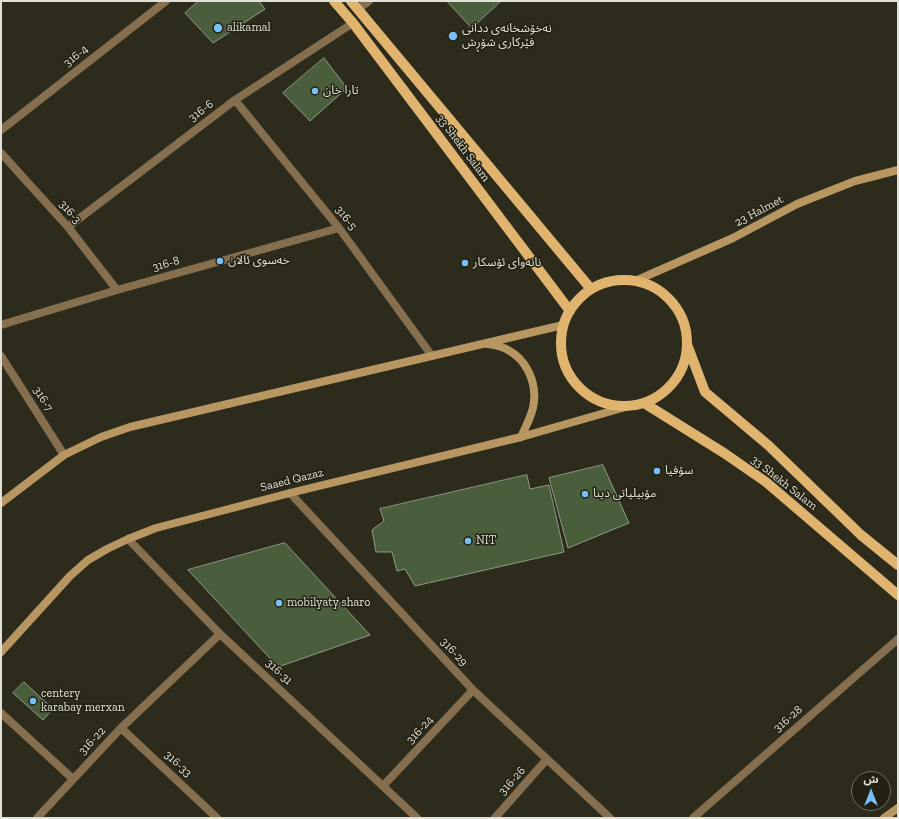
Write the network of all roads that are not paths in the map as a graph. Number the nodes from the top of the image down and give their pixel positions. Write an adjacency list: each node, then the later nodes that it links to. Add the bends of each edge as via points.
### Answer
1 (166, 1): 8 (street, 316-4)
2 (334, 1): 6 (main road, 33 Shekh Salam)
3 (351, 1): 5 (main road, 33 Shekh Salam)
4 (369, 1): 5 (street)
5 (358, 9): 14 (main road, 33 Shekh Salam)
6 (353, 23): 7 (street, 316-6); 16 (main road, 33 Shekh Salam)
7 (235, 100): 11 (street, 316-6); 12 (street, 316-5)
8 (1, 130)
9 (1, 153): 11 (street, 316-3)
10 (898, 170): 13 (street, 23 Halmet, via 855,181 797,204 733,238)
11 (68, 227): 15 (street, 316-3)
12 (339, 228): 15 (street, 316-8); 22 (street, 316-5)
13 (635, 281): 14 (main road, 33 Shekh Salam, via 620,280); 20 (main road, 33 Shekh Salam, via 650,285 674,304 687,331)
14 (591, 289): 16 (main road, 33 Shekh Salam)
15 (117, 290): 17 (street, 316-8)
16 (570, 311): 18 (main road, 33 Shekh Salam)
17 (1, 325)
18 (564, 325): 19 (street); 24 (main road, 33 Shekh Salam, via 561,340 562,356 575,383 586,394 599,401 614,406)
19 (483, 344): 22 (street); 25 (street, via 508,350 520,358 530,374 535,388 534,403)
20 (688, 346): 23 (main road, 33 Shekh Salam, via 679,375 670,387 658,397); 30 (main road, 33 Shekh Salam, via 705,392 768,445 861,535)
21 (1, 356): 26 (street, 316-7)
22 (432, 356): 26 (street, via 130,427 100,437)
23 (644, 403): 24 (main road, 33 Shekh Salam); 31 (main road, 33 Shekh Salam, via 766,482)
24 (629, 406): 25 (street, Saaed Qazaz)
25 (521, 437): 27 (street, Saaed Qazaz)
26 (64, 455): 28 (street)
27 (290, 493): 29 (street, Saaed Qazaz, via 156,528); 35 (street, 316-29)
28 (1, 503)
29 (128, 539): 32 (street, 316-31); 34 (street, Saaed Qazaz, via 88,560 70,576)
30 (898, 565)
31 (898, 595)
32 (220, 634): 37 (street, 316-22); 40 (street, 316-31)
33 (898, 639): 47 (street, 316-28)
34 (1, 652)
35 (473, 690): 38 (street, 316-29); 40 (street, 316-24)
36 (1, 713): 39 (street)
37 (121, 728): 39 (street, 316-22); 44 (street, 316-33)
38 (547, 759): 45 (street, 316-26); 46 (street, 316-29)
39 (74, 779): 43 (street, 316-22)
40 (383, 786): 42 (street, 316-31)
41 (898, 808): 48 (street)
42 (415, 817)
43 (37, 818)
44 (217, 818)
45 (495, 818)
46 (610, 818)
47 (693, 818)
48 (884, 818)

